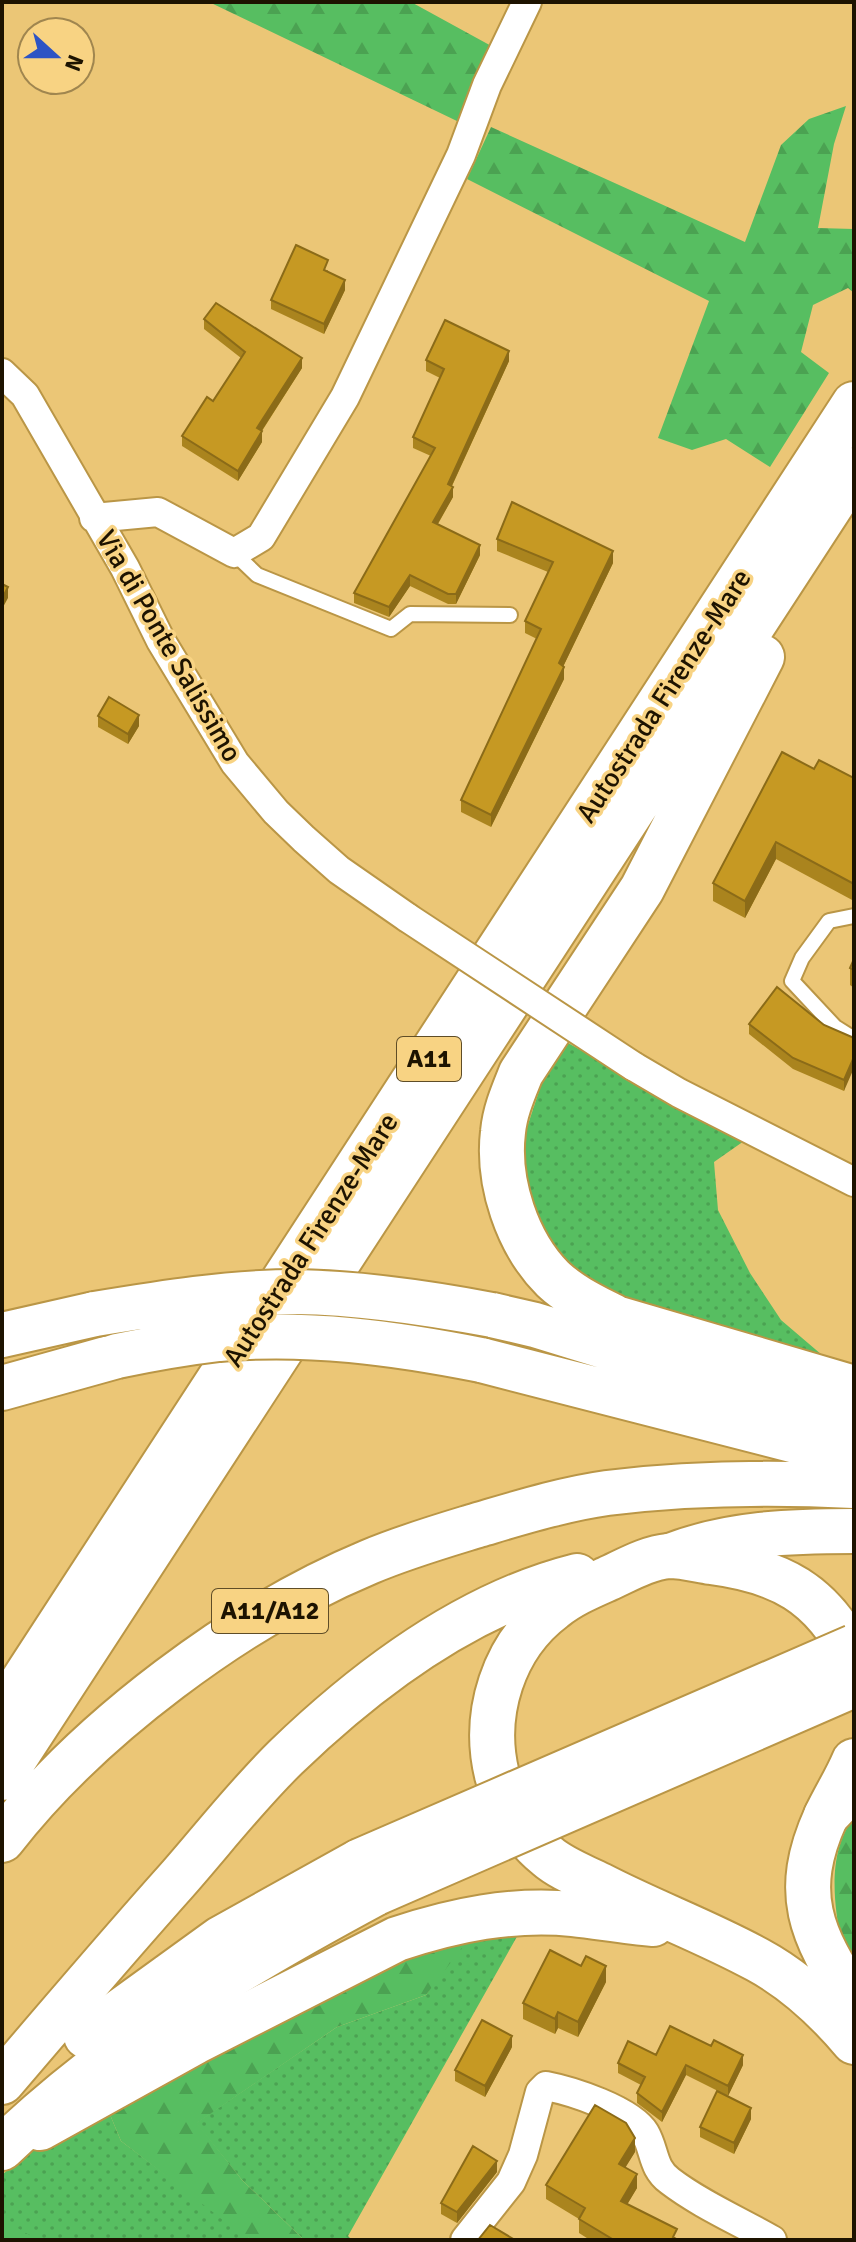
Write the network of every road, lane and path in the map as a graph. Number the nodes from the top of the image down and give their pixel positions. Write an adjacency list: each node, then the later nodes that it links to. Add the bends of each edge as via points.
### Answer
1 (527, 2): 7 (street, via 461,155 345,397 261,537)
2 (2, 373): 6 (street, Via di Ponte Salissimo, via 25,395)
3 (854, 404): 16 (main road, Autostrada Firenze-Mare / A11)
4 (854, 470): 27 (main road, Autostrada Firenze-Mare / A11)
5 (854, 484): 14 (main road, via 642,889 521,1073 508,1105 502,1157 522,1235 553,1279 582,1300 616,1318)
6 (94, 518): 7 (street, via 158,512); 11 (street, Via di Ponte Salissimo, bridge, via 235,763 276,812 339,870 633,1066)
7 (234, 553): 8 (lane, via 257,575 391,629 410,614)
8 (510, 615)
9 (854, 916): 10 (lane, via 829,921 792,981 835,1027)
10 (854, 1039)
11 (854, 1182)
12 (2, 1335): 15 (main road, bridge, via 184,1300 294,1292 411,1301 550,1330)
13 (2, 1388): 17 (main road, bridge, via 117,1356 220,1339 306,1337 481,1360)
14 (854, 1388)
15 (854, 1418)
16 (173, 1451): 23 (main road, via 51,1593); 25 (main road, Autostrada Firenze-Mare / A11)
17 (854, 1456)
18 (854, 1486): 29 (main road, A11/A12, via 719,1484 604,1494 506,1517 370,1561 270,1611 162,1685 50,1786)
19 (854, 1531): 20 (main road, via 719,1540)
20 (656, 1560): 22 (main road, via 753,1569 785,1581 821,1608); 31 (main road, via 566,1599 538,1622 513,1654 499,1685 492,1727 497,1772 509,1809 545,1855); 34 (main road, via 555,1582 513,1598 378,1678 284,1758)
21 (854, 1647): 30 (main road, bridge)
22 (854, 1657)
23 (2, 1665)
24 (854, 1685): 30 (main road, bridge)
25 (2, 1713)
26 (854, 1761): 28 (main road)
27 (2, 1778)
28 (840, 1802): 32 (main road, via 816,1844 810,1919 826,1958)
29 (2, 1840)
30 (368, 1877): 35 (main road, via 220,1939); 36 (main road, via 283,1944 82,2076)
31 (695, 1928): 33 (main road, via 797,1985); 36 (main road, via 538,1913 472,1918 397,1939)
32 (854, 2000)
33 (854, 2042)
34 (2, 2082)
35 (2, 2105)
36 (2, 2148)
37 (465, 2240): 38 (street, via 511,2182 546,2086 633,2121 644,2131 654,2164 668,2180)
38 (772, 2240)

